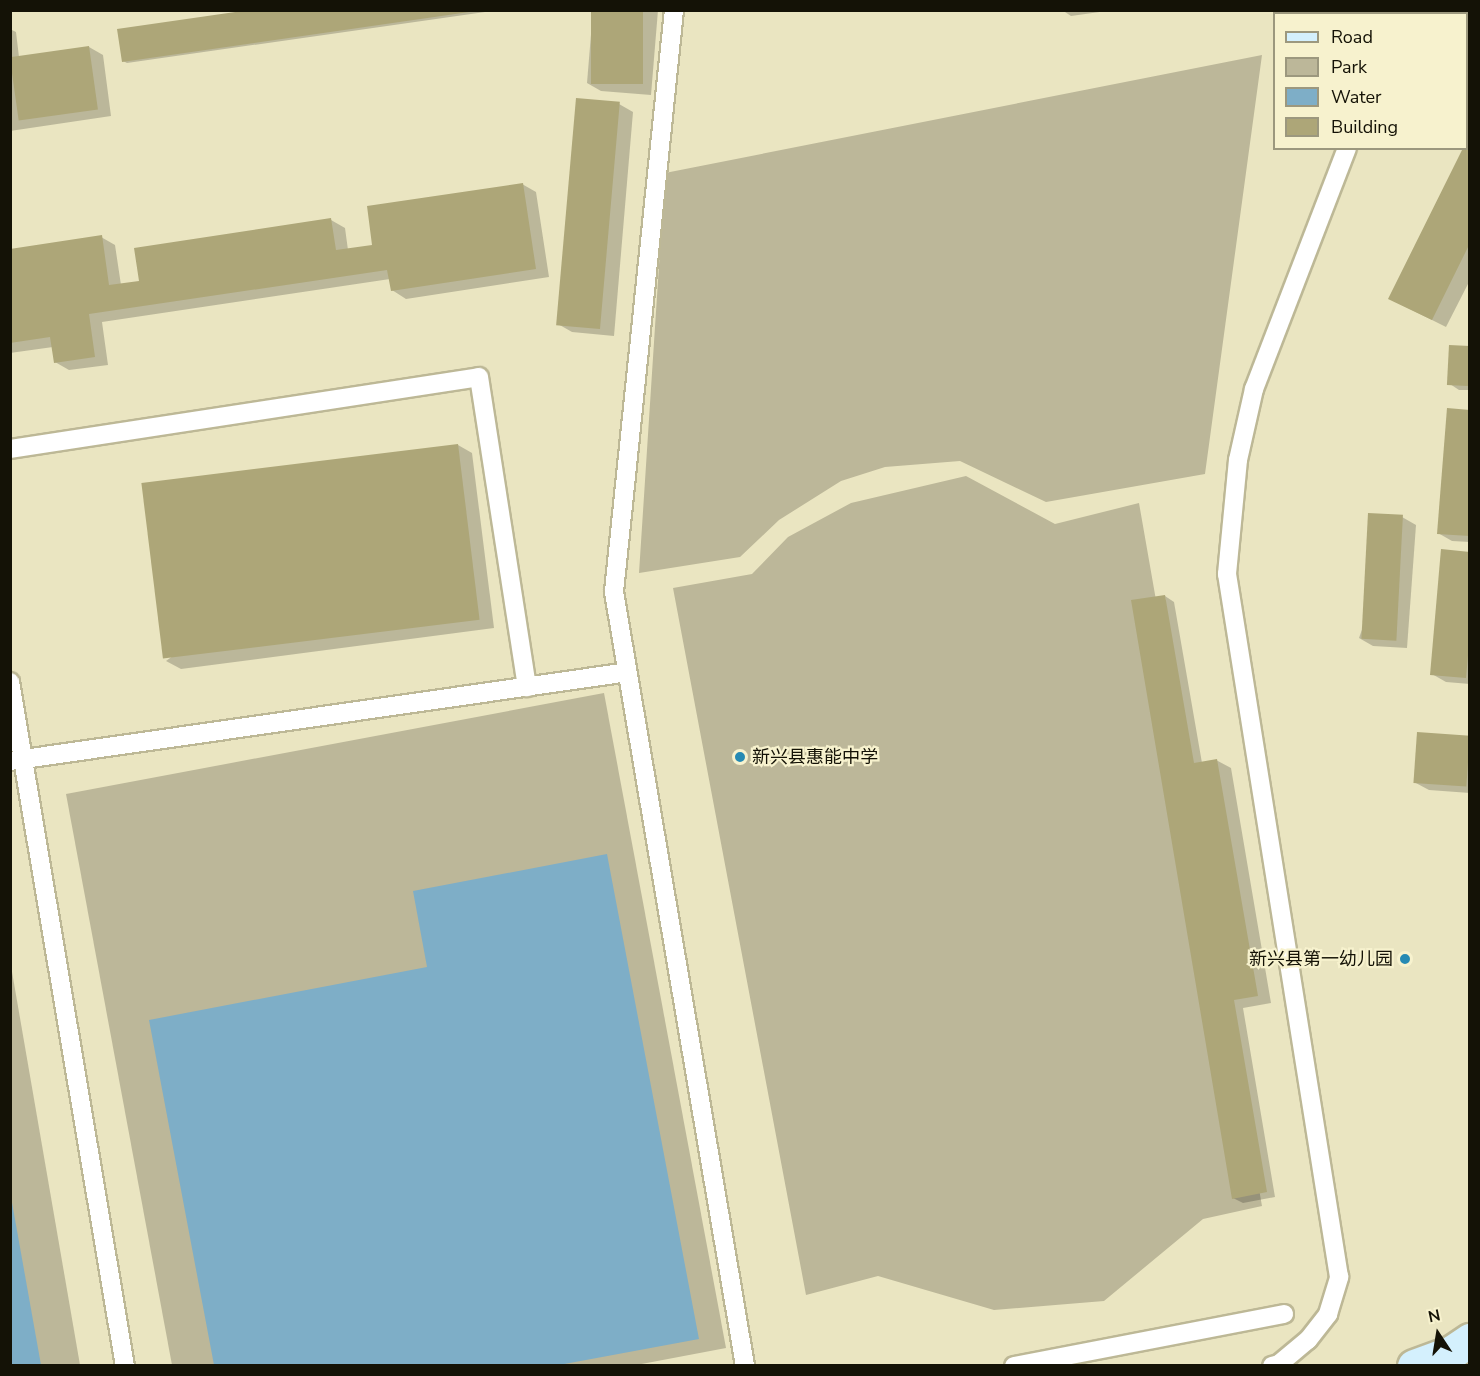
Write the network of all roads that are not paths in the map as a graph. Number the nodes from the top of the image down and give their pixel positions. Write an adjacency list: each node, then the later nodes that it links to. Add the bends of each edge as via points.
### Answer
1 (674, 10): 4 (lane, via 614,592)
2 (1346, 150): 13 (lane, via 1254,389 1238,460 1227,574 1339,1277 1328,1314 1308,1340 1279,1364)
3 (10, 449): 6 (lane, via 479,377)
4 (628, 672): 6 (lane); 11 (lane)
5 (10, 682): 7 (lane)
6 (527, 687): 7 (lane)
7 (17, 760): 10 (lane)
8 (1284, 1314): 12 (lane)
9 (1470, 1340): 14 (street, via 1452,1352)
10 (125, 1365)
11 (745, 1365)
12 (1014, 1365)
13 (1272, 1365)
14 (1414, 1365)

